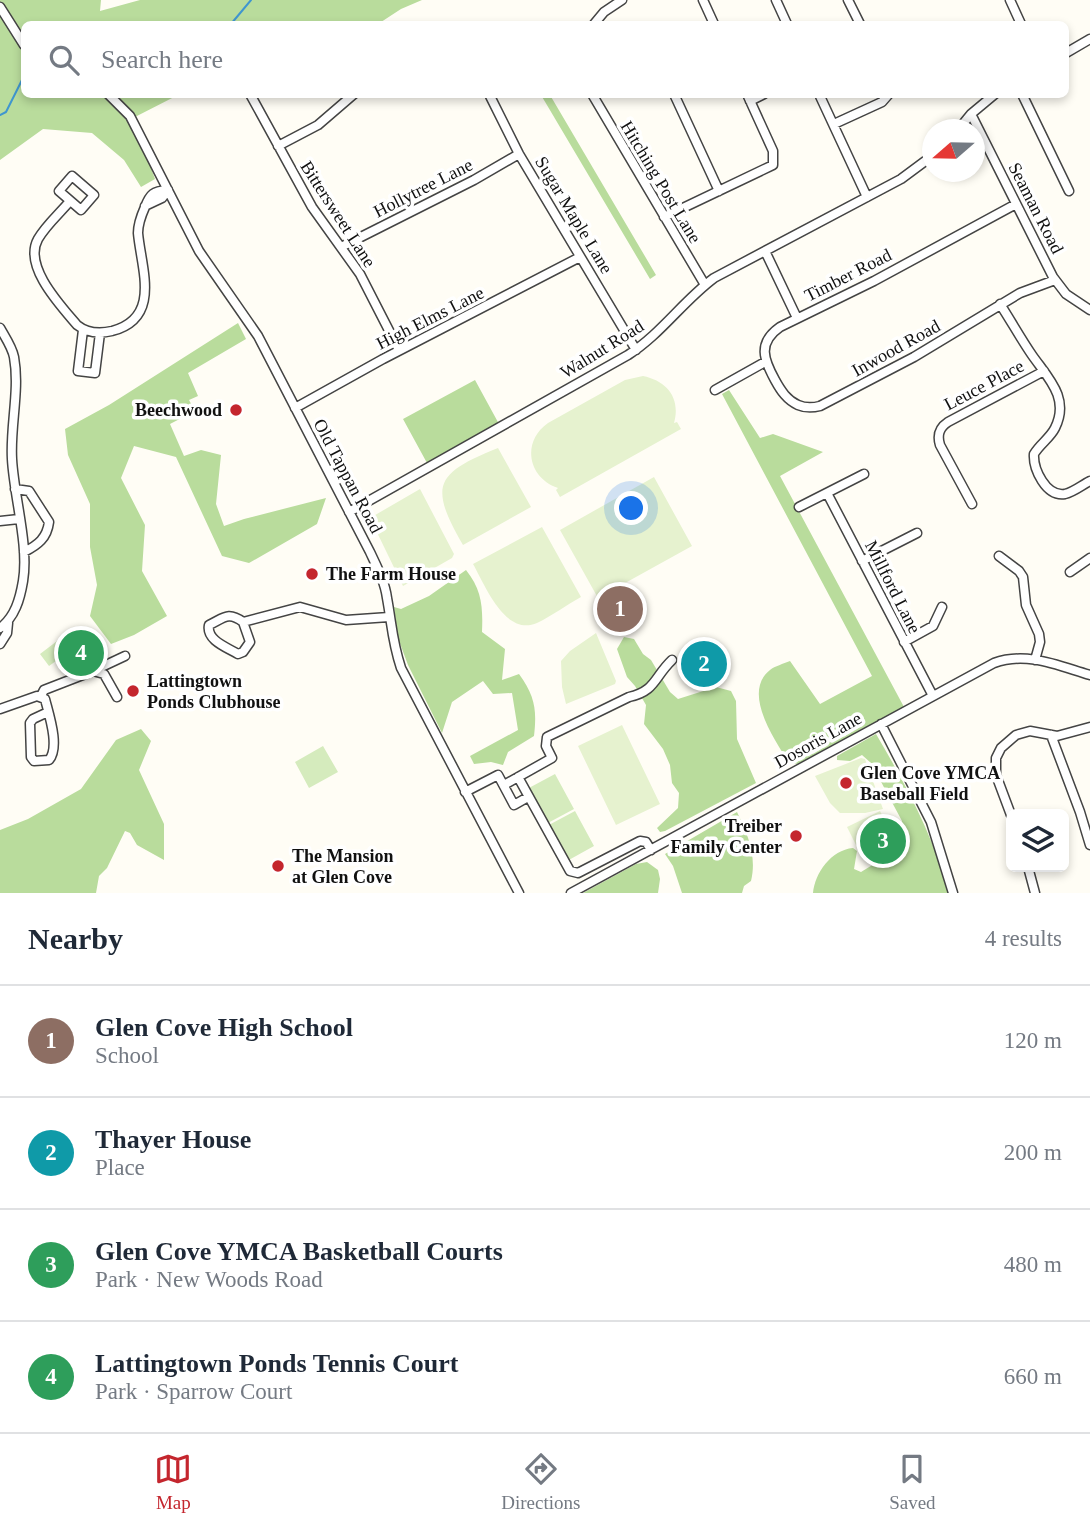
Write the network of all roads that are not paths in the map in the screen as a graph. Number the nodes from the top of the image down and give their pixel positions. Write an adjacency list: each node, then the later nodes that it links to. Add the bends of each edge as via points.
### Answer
1 (622, 0): 7 (street)
2 (703, 0): 8 (street)
3 (776, 0): 9 (street)
4 (848, 0): 10 (street)
5 (1010, 0): 11 (street)
6 (0, 7): 13 (street)
7 (596, 21)
8 (713, 21)
9 (786, 21)
10 (858, 21)
11 (1020, 21)
12 (1090, 39): 14 (street)
13 (21, 40)
14 (1069, 51)
15 (112, 98): 32 (street, Old Tappan Road, via 130,116)
16 (252, 98): 29 (street, Bittersweet Lane)
17 (349, 98): 29 (street, via 317,125)
18 (491, 98): 30 (street, Sugar Maple Lane)
19 (594, 98): 38 (street, Hitching Post Lane)
20 (676, 98): 33 (street)
21 (748, 98): 33 (street, via 773,150 774,163)
22 (822, 98): 28 (street)
23 (886, 98): 28 (street)
24 (990, 98): 26 (street)
25 (1024, 98): 34 (street)
26 (974, 112): 27 (street); 37 (street, Seaman Road)
27 (968, 119)
28 (834, 124): 35 (street)
29 (278, 146): 39 (street, Bittersweet Lane, via 312,208)
30 (519, 155): 39 (street, Hollytree Lane); 41 (street, Sugar Maple Lane)
31 (922, 164): 35 (street, Walnut Road)
32 (168, 190): 49 (street, via 145,206 138,231 146,280 142,305 125,326); 55 (street, Old Tappan Road, via 212,272 258,336)
33 (719, 191): 38 (street)
34 (1069, 191)
35 (867, 197): 40 (street, Walnut Road)
36 (70, 201): 48 (street, via 39,238 35,265)
37 (1016, 204): 42 (street, Seaman Road); 46 (street, Timber Road)
38 (664, 216): 43 (street, Hitching Post Lane)
39 (341, 247): 50 (street, Bittersweet Lane)
40 (765, 251): 43 (street, Walnut Road); 46 (street)
41 (580, 257): 50 (street, High Elms Lane); 51 (street, Sugar Maple Lane)
42 (1055, 280): 44 (street, Inwood Road); 45 (street, Seaman Road)
43 (705, 285): 51 (street, Walnut Road)
44 (1000, 304): 52 (street, Inwood Road, via 914,357 820,406 803,407 788,399); 53 (street)
45 (1090, 310)
46 (797, 318): 52 (street, Timber Road, via 770,335)
47 (0, 328): 58 (street, via 16,370 11,446)
48 (83, 330): 49 (street); 49 (street, via 78,371 95,373)
49 (100, 333)
50 (400, 350): 55 (street, High Elms Lane)
51 (636, 350): 62 (street, Walnut Road)
52 (765, 362): 54 (street)
53 (1044, 370): 57 (street, via 1057,391 1060,413 1055,430 1034,454 1036,468 1057,494); 60 (street, Leuce Place, via 940,430 940,445)
54 (715, 390)
55 (295, 408): 62 (street, Old Tappan Road)
56 (864, 474): 59 (street)
57 (1090, 481)
58 (15, 489): 63 (street); 66 (street, via 29,491 49,522 39,545)
59 (827, 492): 61 (street); 69 (street, Millford Lane)
60 (972, 504)
61 (799, 507)
62 (349, 512): 72 (street, Old Tappan Road, via 382,577)
63 (19, 519): 64 (street); 66 (street)
64 (0, 521)
65 (917, 533): 69 (street)
66 (24, 552): 74 (street, via 21,591)
67 (999, 556): 79 (street, via 1023,577 1026,605 1039,634)
68 (1090, 558): 70 (street)
69 (862, 561): 75 (street, Millford Lane)
70 (1070, 572)
71 (942, 607): 75 (street, via 933,626)
72 (389, 617): 73 (street, via 346,620 300,607); 92 (street, Old Tappan Road, via 401,668)
73 (243, 622): 73 (street, via 229,615 209,625 207,631 237,654 250,642)
74 (4, 625): 76 (street, via 7,633)
75 (904, 642): 82 (street, Millford Lane)
76 (0, 644)
77 (125, 656): 80 (street)
78 (672, 660): 90 (street, via 642,694 547,737 552,758)
79 (1035, 660): 81 (street, Dosoris Lane); 82 (street, Dosoris Lane, via 1013,658 994,663)
80 (93, 671): 83 (street, via 44,690); 84 (street, via 103,674)
81 (1090, 676)
82 (933, 695): 87 (street, Dosoris Lane)
83 (41, 696): 85 (street); 86 (street)
84 (117, 697)
85 (0, 709)
86 (48, 712): 86 (street, via 52,756 49,761 34,761 30,723)
87 (881, 724): 96 (street, Dosoris Lane); 100 (street, via 931,821)
88 (1090, 727): 89 (street, via 1065,736)
89 (1051, 735): 94 (street, via 1030,731 1001,747 996,775); 95 (street)
90 (518, 777): 91 (street); 93 (street)
91 (504, 785): 92 (street, via 498,775); 93 (street, via 514,805)
92 (466, 792): 98 (street, Old Tappan Road)
93 (528, 797): 96 (street, via 570,871 578,873 639,841)
94 (1009, 809)
95 (1090, 845)
96 (652, 850): 99 (street, Dosoris Lane)
97 (1029, 872): 101 (street)
98 (519, 893)
99 (571, 893)
100 (953, 893)
101 (1035, 893)

